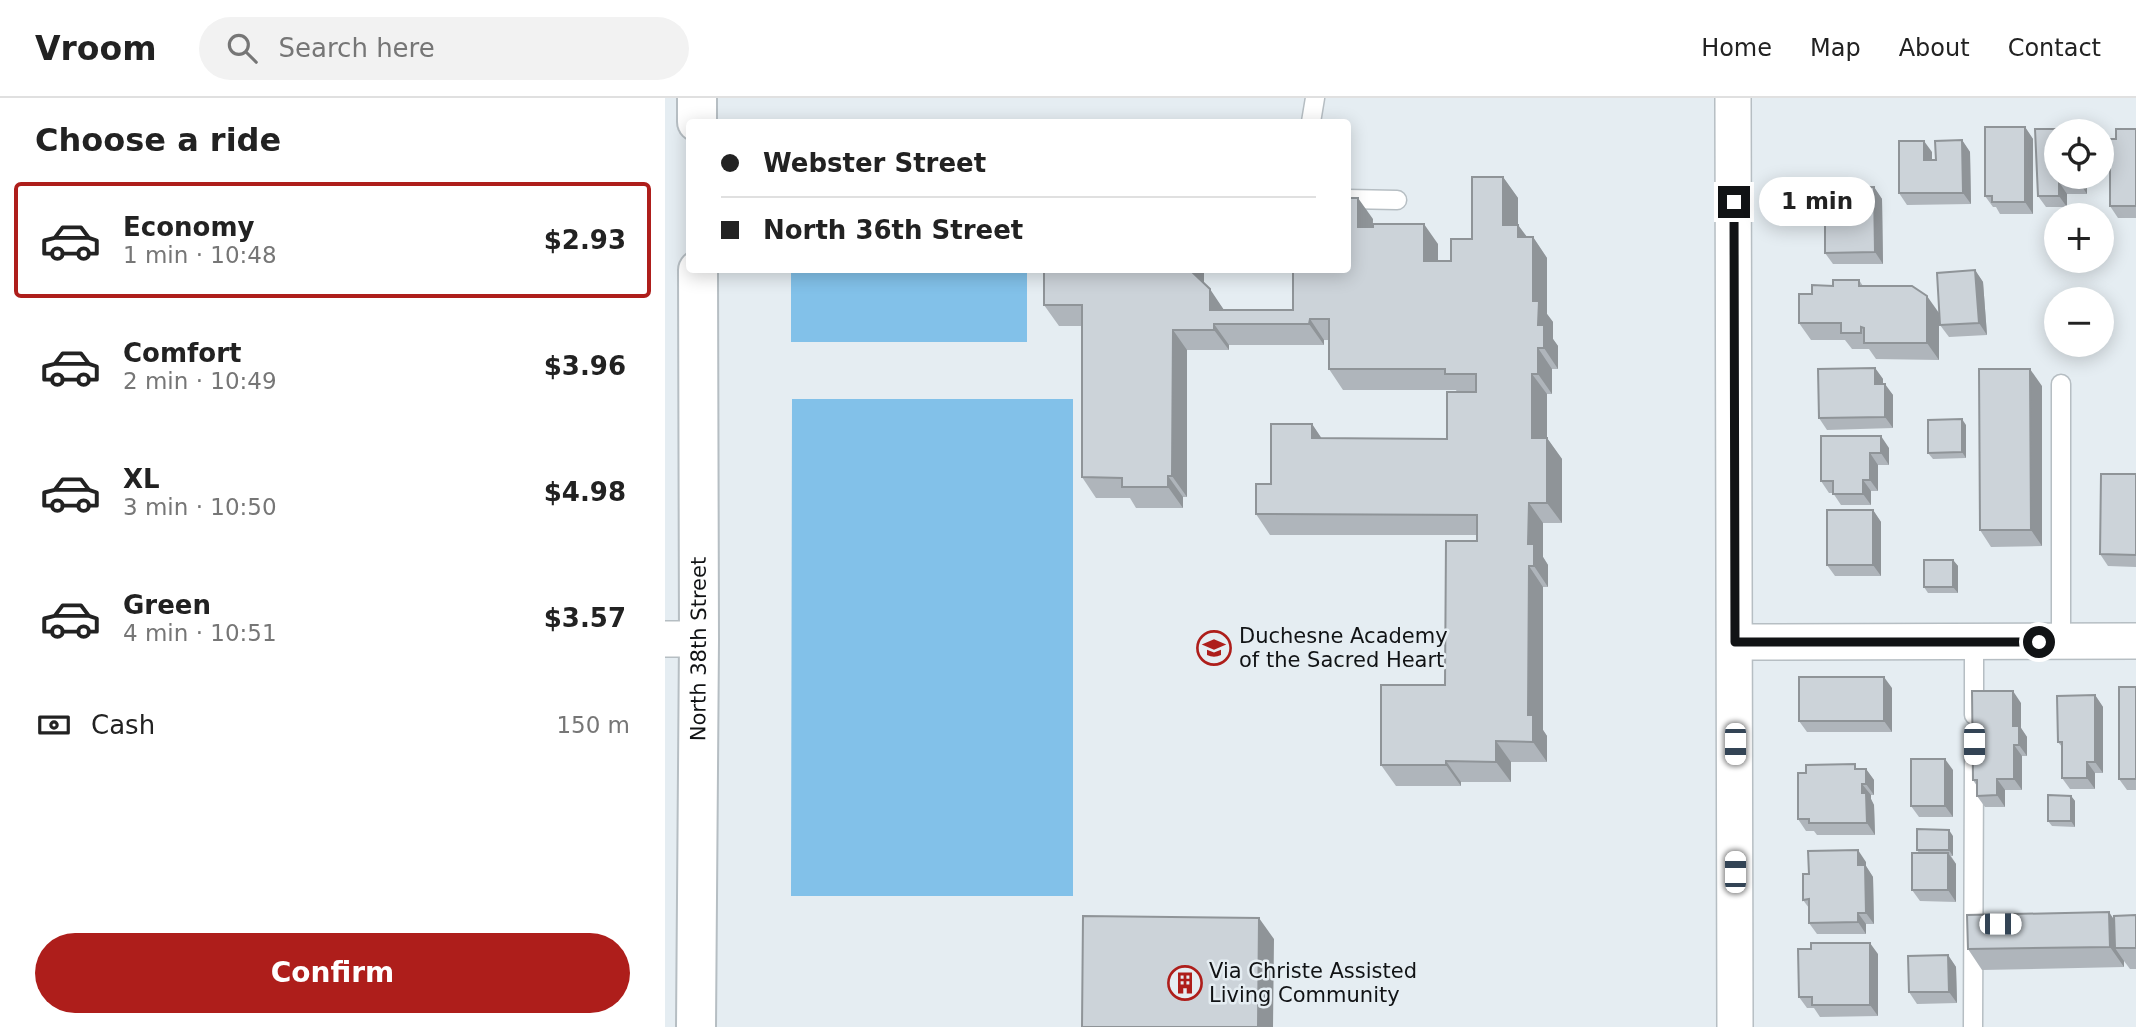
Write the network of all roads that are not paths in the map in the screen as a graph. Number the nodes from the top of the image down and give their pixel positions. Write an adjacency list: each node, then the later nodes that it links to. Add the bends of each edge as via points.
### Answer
1 (697, 98): 4 (street)
2 (1315, 98): 5 (lane)
3 (1733, 98): 12 (street)
4 (697, 119)
5 (1312, 119)
6 (1351, 200): 7 (lane)
7 (1397, 200)
8 (698, 273): 10 (street, North 38th Street)
9 (2061, 384): 14 (lane)
10 (682, 639): 15 (street, North 38th Street)
11 (2136, 641): 14 (street)
12 (1735, 642): 13 (street); 16 (street)
13 (1974, 642): 14 (street); 17 (lane, via 1980,924)
14 (2061, 642)
15 (696, 1027)
16 (1735, 1027)
17 (1973, 1027)

